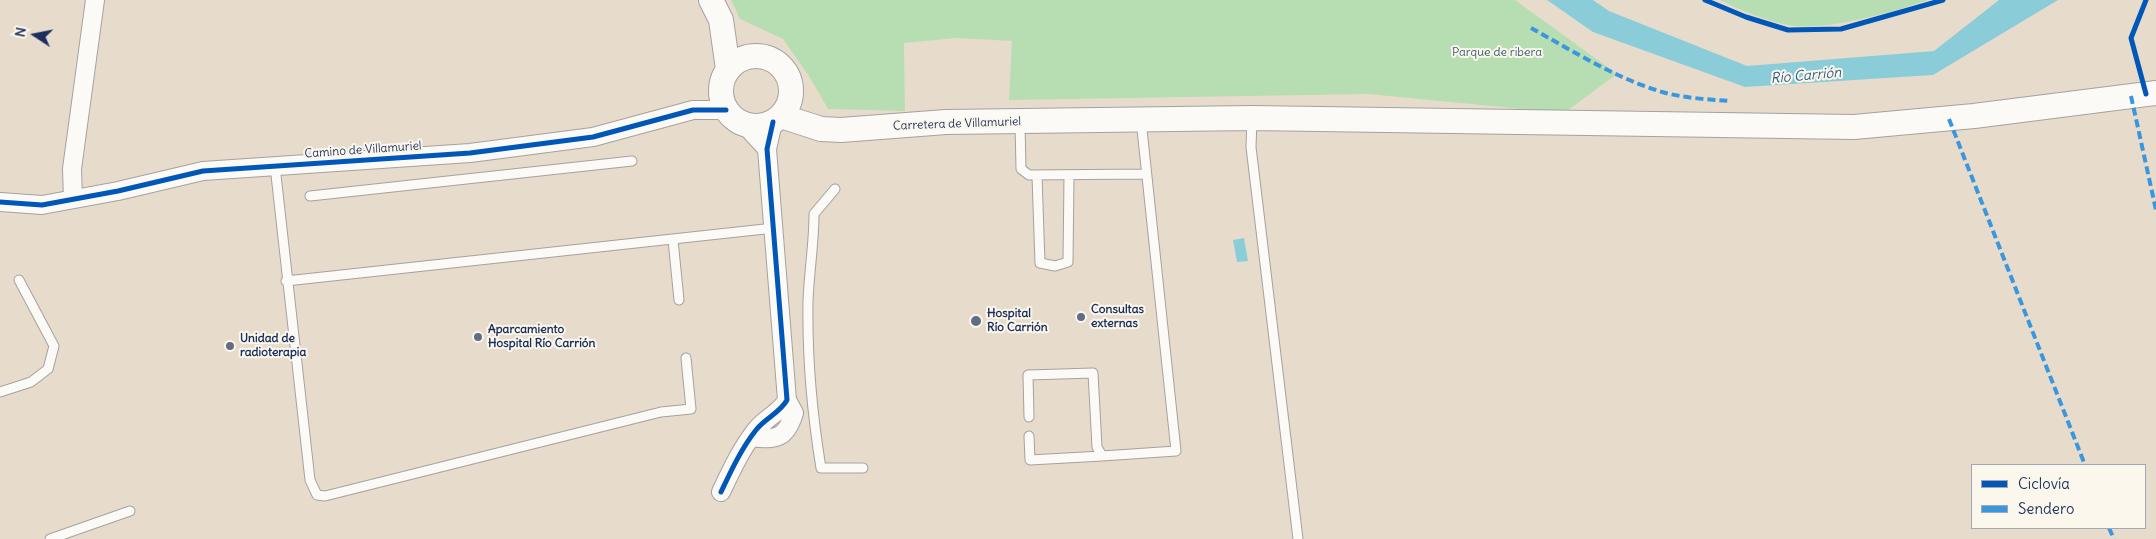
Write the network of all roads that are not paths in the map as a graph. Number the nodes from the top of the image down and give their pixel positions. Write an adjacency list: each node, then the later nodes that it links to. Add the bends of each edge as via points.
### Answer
1 (95, 0): 20 (street, via 72,169)
2 (716, 10): 3 (main road); 4 (main road)
3 (752, 56): 4 (main road, via 743,58); 7 (main road, via 768,58 782,66 790,80)
4 (728, 69): 6 (main road, via 721,89)
5 (2156, 93): 8 (main road, Carretera de Villamuriel, via 1854,127)
6 (726, 110): 11 (main road); 14 (street, Camino de Villamuriel, via 693,110 593,137 479,152)
7 (782, 112): 10 (main road, Carretera de Villamuriel, via 821,129 841,130 946,122); 11 (main road, via 755,127); 12 (street)
8 (1252, 118): 9 (main road, Carretera de Villamuriel); 36 (lane, via 1251,147)
9 (1140, 120): 10 (main road, Carretera de Villamuriel); 15 (lane)
10 (1020, 121): 16 (lane, via 1021,169)
11 (745, 125): 12 (street)
12 (767, 149): 22 (street)
13 (632, 161): 19 (lane)
14 (275, 166): 20 (street, Camino de Villamuriel, via 203,170); 25 (lane)
15 (1145, 174): 17 (lane); 31 (lane, via 1176,451)
16 (1037, 176): 17 (lane); 17 (lane, via 1040,263 1055,266 1068,262)
17 (1069, 176)
18 (836, 189): 32 (lane, via 814,214 808,300 811,402 821,468)
19 (310, 196)
20 (73, 199): 21 (street, Camino de Villamuriel, via 42,205)
21 (0, 202)
22 (774, 228): 23 (lane); 33 (street, via 787,400 757,427 742,448)
23 (673, 240): 25 (lane); 26 (lane)
24 (19, 280): 28 (lane, via 54,346 48,369 30,382)
25 (286, 281): 27 (lane, via 310,480 317,495 325,496 661,412 691,409)
26 (679, 300)
27 (686, 358)
28 (0, 392)
29 (1029, 417): 31 (lane, via 1028,375 1093,372 1097,447)
30 (1029, 436): 31 (lane, via 1030,460)
31 (1102, 456)
32 (864, 468)
33 (721, 492)
34 (130, 511): 35 (lane)
35 (50, 539)
36 (1298, 539)

